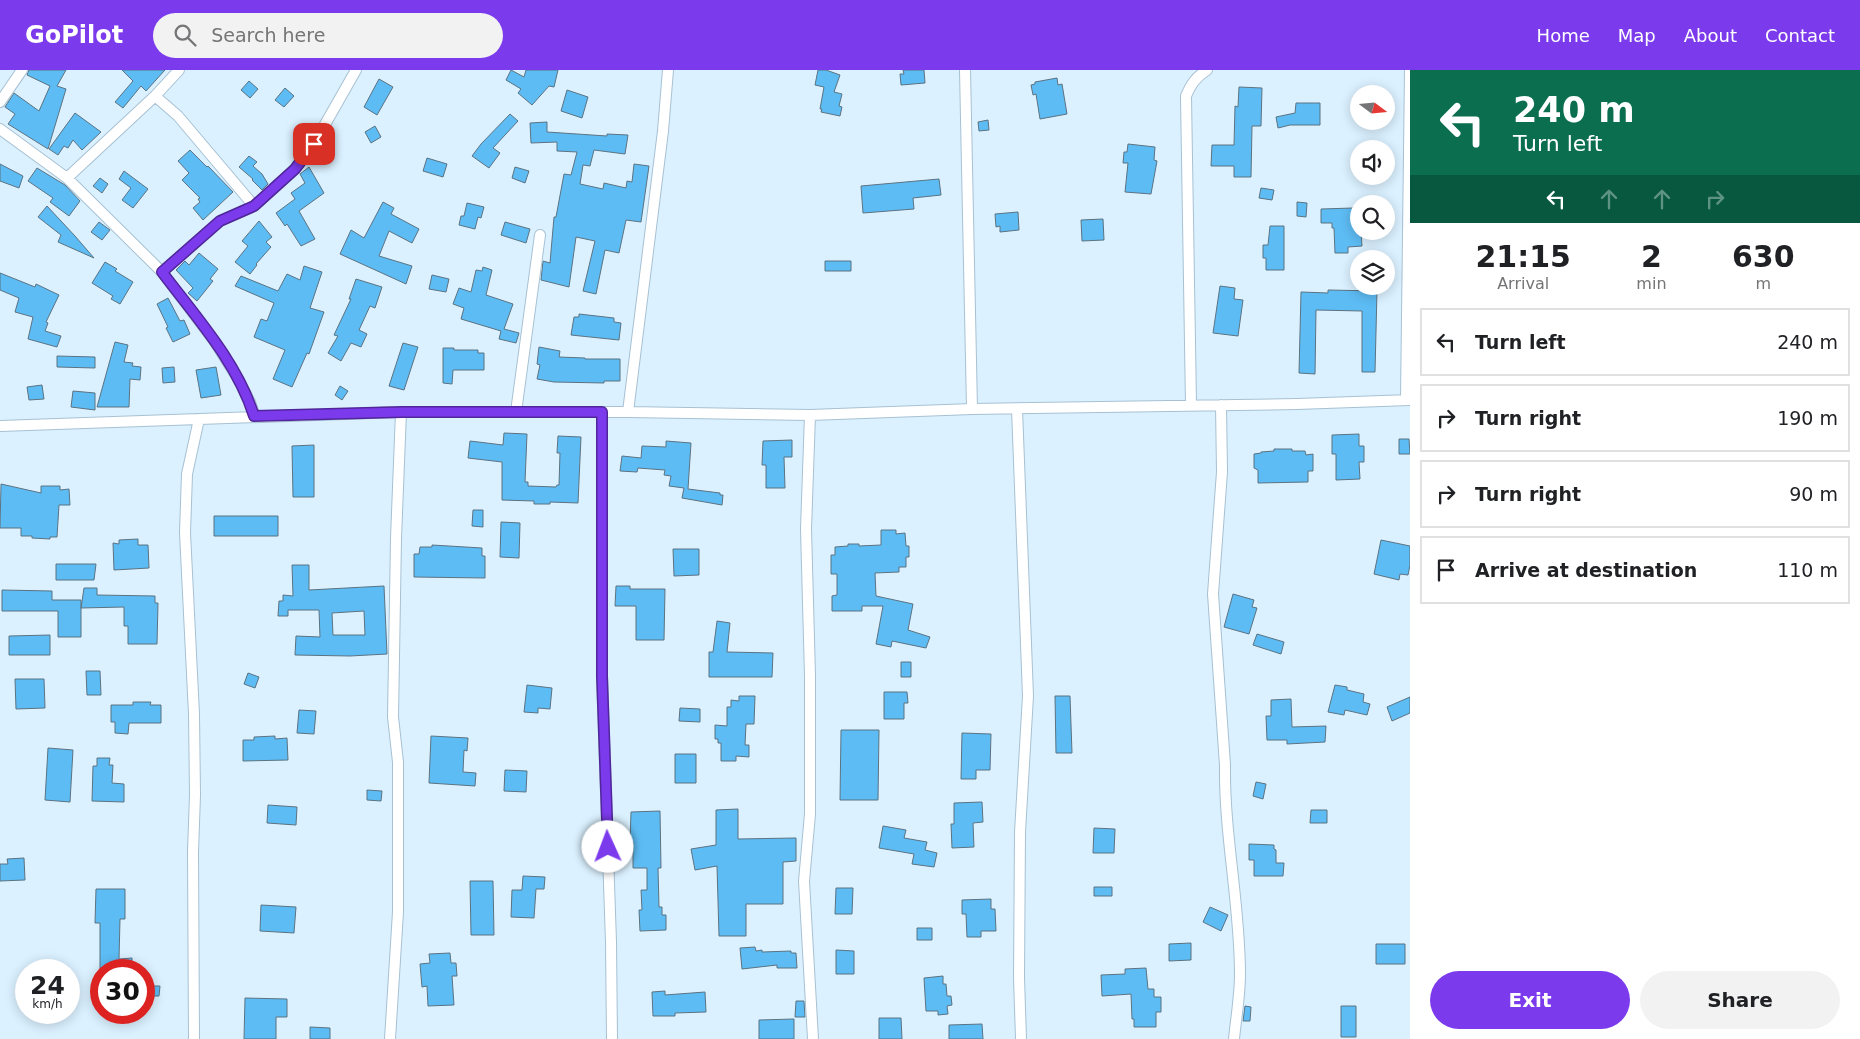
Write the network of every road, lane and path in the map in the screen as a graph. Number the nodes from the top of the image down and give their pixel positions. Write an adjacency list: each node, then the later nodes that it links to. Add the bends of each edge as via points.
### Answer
1 (22, 70): 9 (street)
2 (179, 70): 8 (street)
3 (356, 70): 12 (street, via 308,153)
4 (668, 70): 23 (street)
5 (965, 70): 18 (street)
6 (1207, 70): 16 (street, via 1190,84 1186,96)
7 (1410, 70): 15 (street)
8 (155, 96): 11 (street); 12 (street, via 178,116)
9 (0, 102)
10 (0, 129): 11 (street)
11 (67, 178): 14 (street)
12 (254, 206): 14 (street, via 220,221)
13 (540, 235): 21 (street)
14 (162, 272): 25 (street, via 216,342 250,402)
15 (1408, 400): 17 (street)
16 (1191, 404): 17 (street); 19 (street)
17 (1221, 405): 33 (street, via 1222,472 1213,594 1240,975)
18 (972, 408): 19 (street); 24 (street)
19 (1017, 409): 32 (street, via 1028,696 1020,832)
20 (402, 412): 21 (street); 25 (street); 29 (street, via 393,717 398,762 398,912)
21 (516, 412): 22 (street)
22 (602, 412): 23 (street); 30 (street, via 602,676)
23 (628, 412): 24 (street)
24 (810, 415): 31 (street, via 806,529 810,814 804,881)
25 (254, 416): 26 (street)
26 (199, 419): 27 (street); 28 (street, via 187,474 185,533 196,795 193,852)
27 (0, 426)
28 (194, 1039)
29 (390, 1039)
30 (612, 1039)
31 (813, 1039)
32 (1021, 1039)
33 (1234, 1039)

